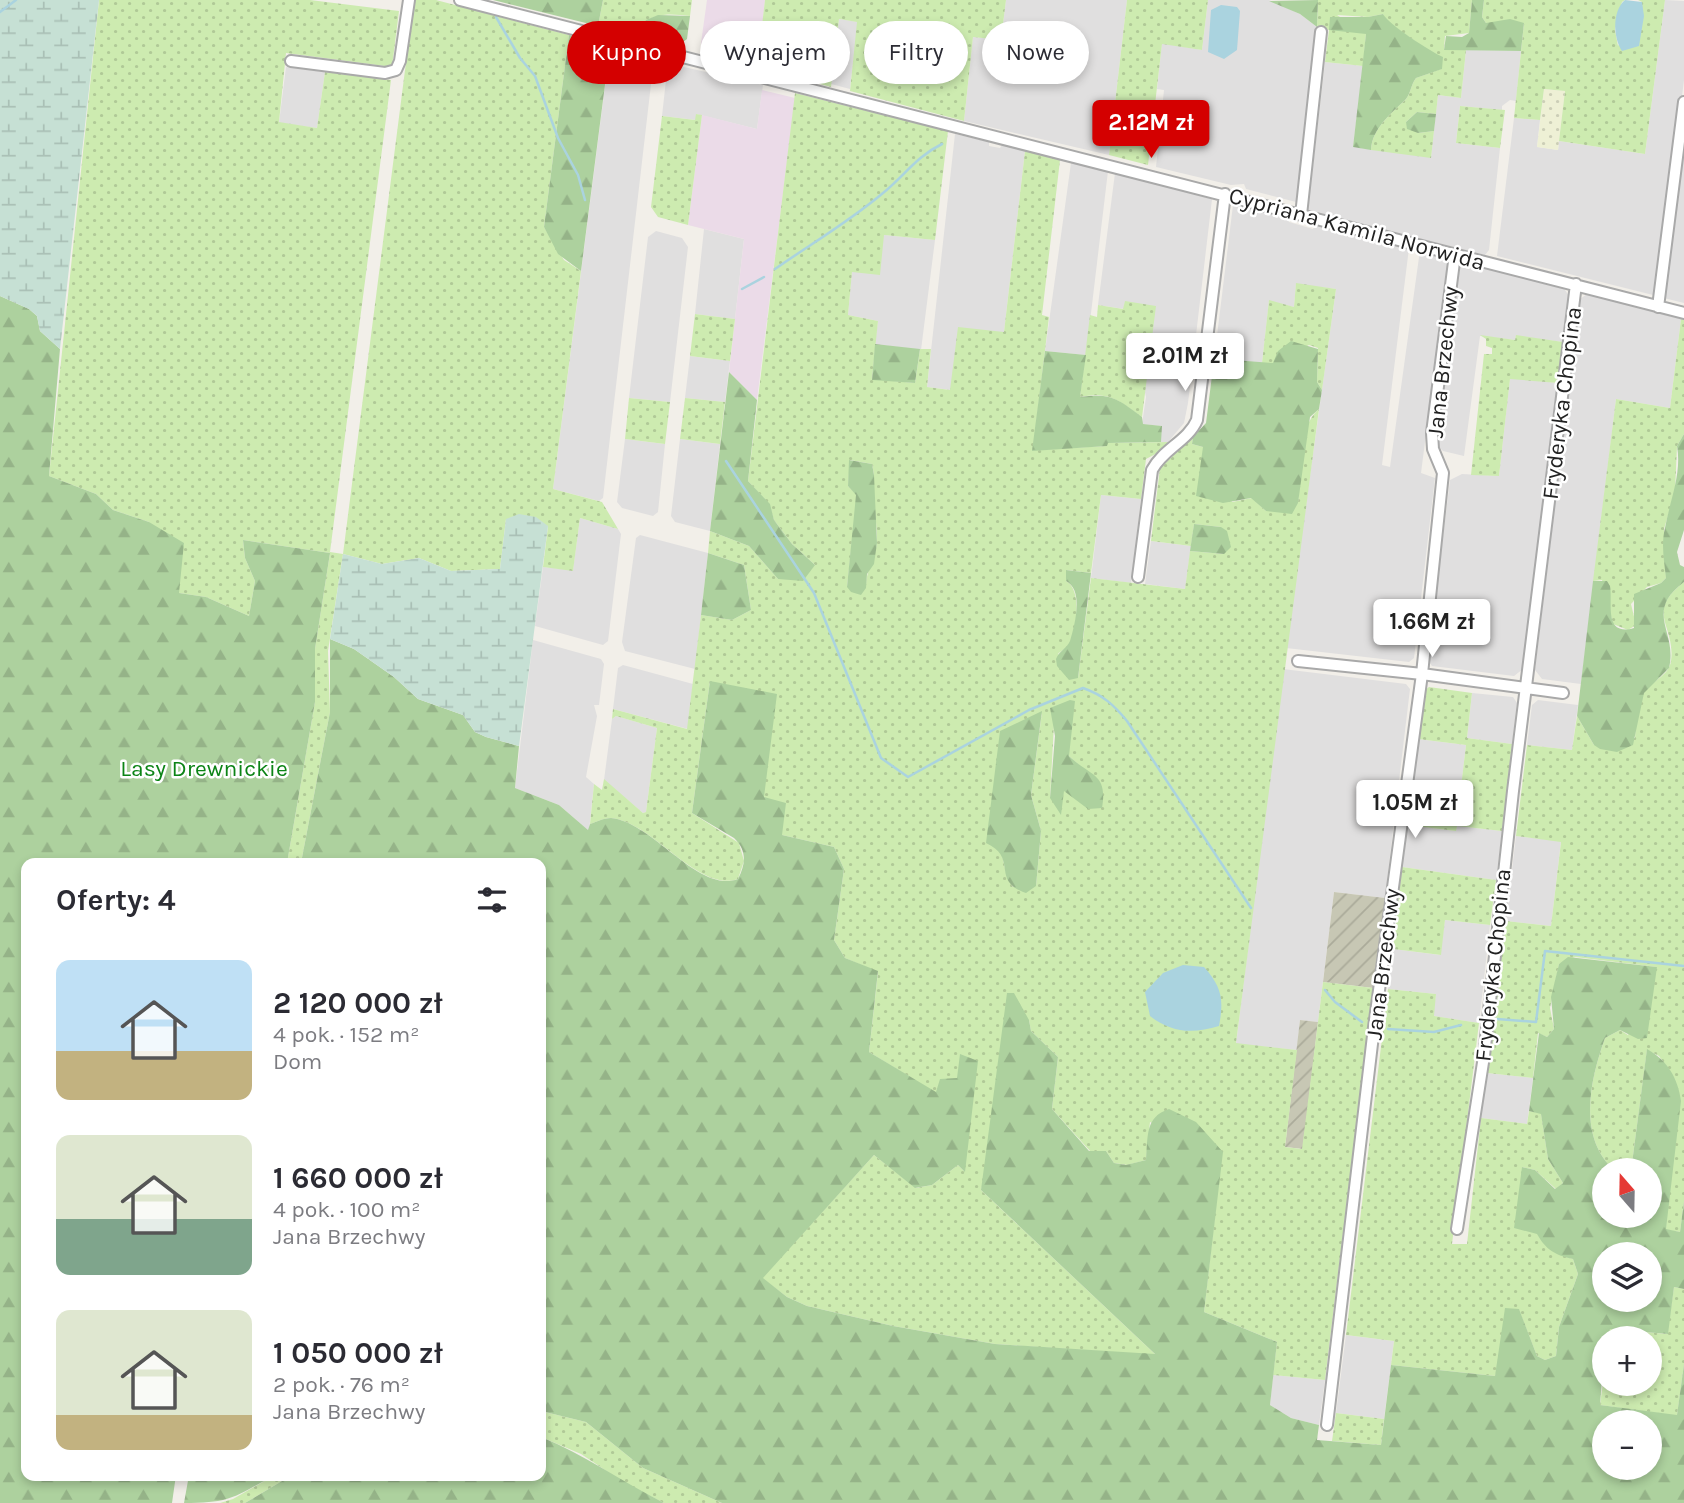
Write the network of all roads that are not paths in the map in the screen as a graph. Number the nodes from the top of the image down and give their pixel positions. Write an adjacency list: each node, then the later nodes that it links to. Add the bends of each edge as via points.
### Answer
1 (409, 0): 4 (street, via 396,70 385,73)
2 (460, 0): 6 (street, Cypriana Kamila Norwida)
3 (1321, 32): 7 (street)
4 (291, 61)
5 (1684, 102): 10 (street)
6 (1225, 194): 7 (street, Cypriana Kamila Norwida); 12 (street, via 1197,420 1152,470)
7 (1301, 215): 8 (street, Cypriana Kamila Norwida)
8 (1455, 254): 9 (street, Cypriana Kamila Norwida); 14 (street, Jana Brzechwy, via 1432,433 1443,473)
9 (1576, 284): 10 (street, Cypriana Kamila Norwida); 15 (street, Fryderyka Chopina)
10 (1658, 307): 11 (street, Cypriana Kamila Norwida)
11 (1684, 313)
12 (1138, 577)
13 (1298, 661): 14 (street)
14 (1422, 674): 15 (street); 18 (street, Jana Brzechwy)
15 (1527, 689): 16 (street); 17 (street, Fryderyka Chopina, via 1484,1056)
16 (1563, 693)
17 (1457, 1229)
18 (1327, 1425)

